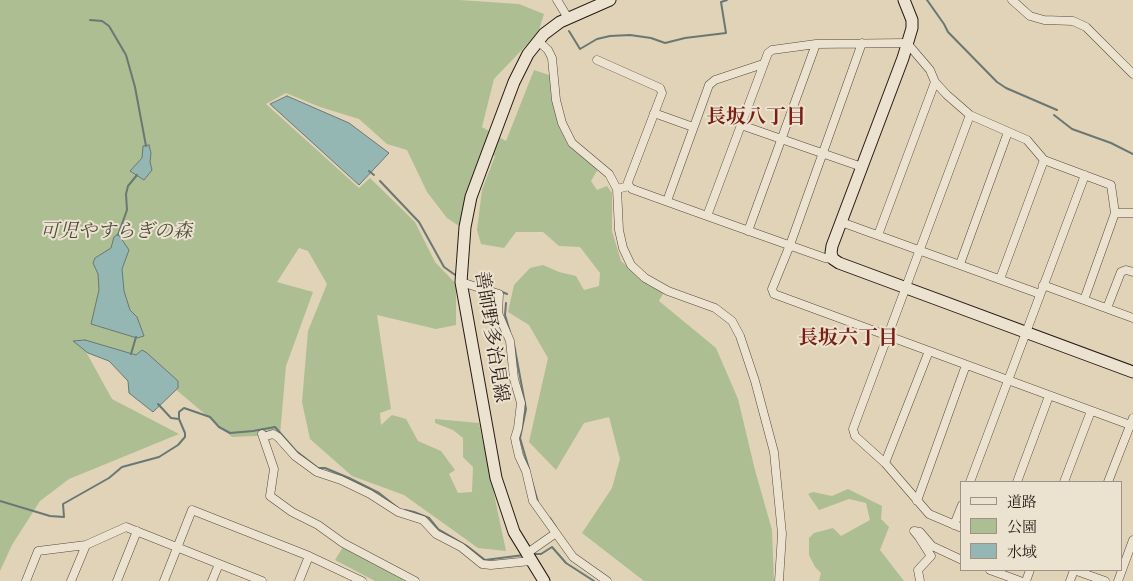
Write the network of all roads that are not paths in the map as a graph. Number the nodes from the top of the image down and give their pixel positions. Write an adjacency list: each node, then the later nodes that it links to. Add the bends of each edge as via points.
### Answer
1 (557, 0): 5 (street)
2 (610, 0): 5 (main road, 善師野多治見線)
3 (904, 0): 8 (main road, via 912,20)
4 (1012, 0): 12 (street, via 1030,16 1086,26)
5 (568, 18): 6 (main road, 善師野多治見線)
6 (538, 41): 25 (street, via 552,58 556,100 572,143 609,174); 39 (main road, 善師野多治見線, via 514,82 471,197)
7 (862, 43): 8 (street); 9 (street); 20 (street)
8 (907, 43): 13 (street, via 930,70); 22 (main road)
9 (816, 44): 11 (street, via 772,50); 19 (street)
10 (597, 60): 14 (street, via 660,88 662,94)
11 (763, 64): 16 (street); 17 (street, via 709,85)
12 (1133, 74)
13 (935, 82): 15 (street); 32 (street)
14 (654, 113): 17 (street); 24 (street)
15 (970, 115): 18 (street); 34 (street)
16 (741, 125): 19 (street); 29 (street)
17 (694, 127): 26 (street)
18 (1008, 132): 21 (street, via 1027,140); 36 (street)
19 (782, 139): 20 (street); 31 (street)
20 (822, 154): 22 (street); 33 (street)
21 (1044, 160): 23 (street); 38 (street)
22 (862, 168): 30 (main road)
23 (1085, 175): 27 (street, via 1110,185); 40 (street)
24 (629, 186): 25 (street); 26 (street)
25 (617, 189): 86 (street, via 618,230 631,265 645,278 668,291 715,308 732,321 740,336 774,452 782,534)
26 (667, 201): 29 (street)
27 (1115, 213): 28 (street); 43 (street)
28 (1133, 213)
29 (707, 216): 31 (street)
30 (841, 222): 32 (street); 35 (main road, via 830,253)
31 (748, 230): 33 (street)
32 (878, 235): 34 (street)
33 (790, 245): 35 (street); 47 (street, via 772,289 774,294)
34 (919, 250): 36 (street); 41 (street)
35 (833, 259): 41 (main road)
36 (960, 264): 38 (street)
37 (1133, 272): 44 (street, via 1120,272)
38 (1000, 279): 42 (street)
39 (461, 282): 63 (street, via 499,294 498,313 510,341 514,379 522,403 516,443 533,501); 67 (main road, 善師野多治見線, via 496,478 508,517)
40 (1043, 285): 42 (street); 43 (street)
41 (906, 288): 46 (main road); 47 (street)
42 (1040, 294): 46 (street)
43 (1084, 300): 44 (street)
44 (1107, 308): 45 (street)
45 (1133, 318)
46 (1026, 332): 50 (main road); 51 (street)
47 (888, 335): 48 (street); 55 (street, via 852,429 854,436)
48 (928, 351): 49 (street); 55 (street)
49 (966, 365): 51 (street); 60 (street)
50 (1133, 372)
51 (1009, 380): 52 (street); 56 (street)
52 (1050, 396): 53 (street); 57 (street)
53 (1091, 411): 54 (street); 58 (street)
54 (1132, 423): 59 (street)
55 (885, 463): 60 (street)
56 (970, 481)
57 (1017, 481)
58 (1064, 481)
59 (1108, 481)
60 (917, 501): 61 (street, via 929,514)
61 (958, 527)
62 (137, 531): 65 (street, via 126,527); 66 (street); 78 (street)
63 (556, 533): 67 (street); 85 (street, via 573,557)
64 (1133, 540): 71 (street)
65 (86, 545): 76 (street, via 38,551); 77 (street)
66 (177, 547): 68 (street, via 192,510); 70 (street); 79 (street)
67 (529, 555): 83 (street, via 491,565 482,564 461,547 436,534 423,520 398,512 362,490 316,472 273,434 262,435 274,469 270,496 343,543); 84 (main road, 善師野多治見線)
68 (310, 556): 74 (street); 81 (street)
69 (960, 559): 87 (street, via 932,546 920,532 914,531 930,556 918,570)
70 (219, 564): 75 (street); 80 (street)
71 (1123, 567)
72 (993, 571): 88 (street)
73 (1077, 571): 89 (street)
74 (347, 578): 82 (street)
75 (257, 580)
76 (26, 581)
77 (71, 581)
78 (117, 581)
79 (164, 581)
80 (212, 581)
81 (299, 581)
82 (362, 581)
83 (415, 581)
84 (544, 581)
85 (607, 581)
86 (779, 581)
87 (920, 581)
88 (1020, 581)
89 (1105, 581)

